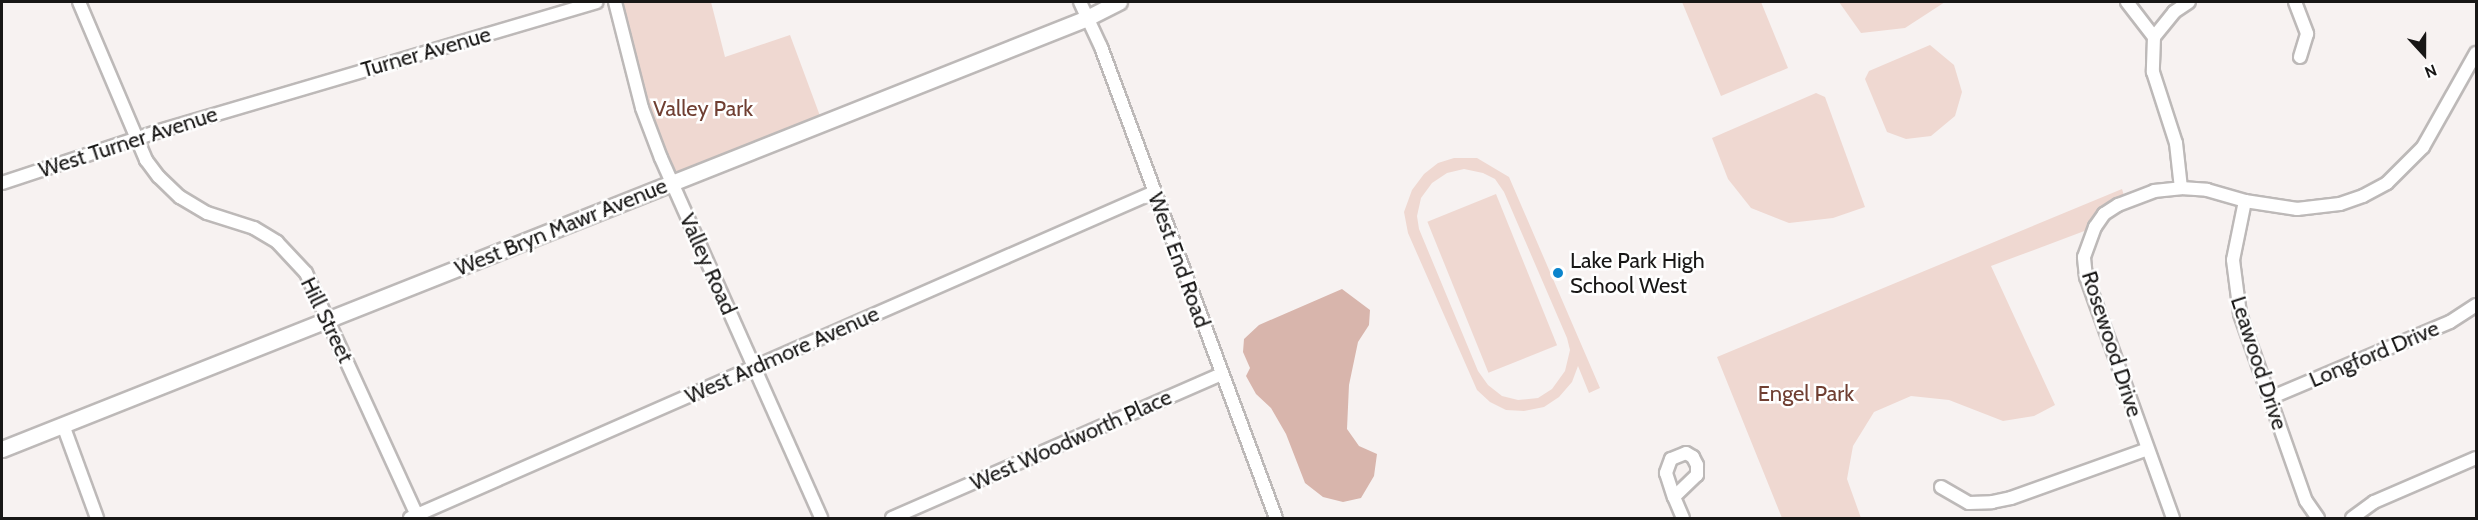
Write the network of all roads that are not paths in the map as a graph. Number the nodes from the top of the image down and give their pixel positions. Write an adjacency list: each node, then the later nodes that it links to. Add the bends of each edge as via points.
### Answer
1 (79, 2): 14 (street, Hill Street)
2 (596, 2): 13 (street, Turner Avenue)
3 (615, 2): 18 (street, Valley Road, via 642,108)
4 (1080, 2): 9 (street, West End Road)
5 (1119, 2): 9 (street, West Bryn Mawr Avenue)
6 (2127, 2): 10 (street)
7 (2189, 2): 10 (street, via 2174,12)
8 (2295, 2): 12 (street, via 2307,34)
9 (1087, 18): 18 (street, West Bryn Mawr Avenue); 20 (street, West End Road)
10 (2154, 37): 19 (street, via 2153,72 2176,143)
11 (2476, 53): 21 (street, Rosewood Drive, via 2423,147 2387,183 2363,196 2317,208)
12 (2300, 57)
13 (256, 102): 15 (street, West Turner Avenue)
14 (130, 125): 15 (street, Hill Street); 16 (street)
15 (137, 139): 16 (street, West Turner Avenue); 23 (street, Hill Street, via 151,168 180,197 207,213 254,228 289,252 306,273)
16 (109, 148): 17 (street, West Turner Avenue)
17 (2, 183)
18 (672, 183): 23 (street, West Bryn Mawr Avenue); 24 (street, Valley Road)
19 (2181, 188): 21 (street, Rosewood Drive, via 2207,190); 29 (street, Rosewood Drive, via 2154,191 2104,214 2095,226 2085,257 2086,277)
20 (1154, 192): 24 (street, West Ardmore Avenue); 25 (street, West End Road)
21 (2245, 201): 26 (street, Leawood Drive, via 2233,260 2235,288 2240,314)
22 (2476, 305): 26 (street, Longford Drive, via 2450,322)
23 (329, 319): 27 (street, West Bryn Mawr Avenue); 33 (street, Hill Street)
24 (754, 368): 33 (street, West Ardmore Avenue); 35 (street, Valley Road)
25 (1221, 374): 36 (street, West Woodworth Place); 37 (street, West End Road)
26 (2270, 398): 40 (street, Leawood Drive, via 2306,501)
27 (63, 424): 28 (street, West Bryn Mawr Avenue); 34 (street)
28 (2, 449)
29 (2148, 449): 31 (street, via 1992,502 1969,503); 39 (street, Rosewood Drive)
30 (2476, 459): 41 (street, via 2374,502)
31 (1941, 487)
32 (1674, 497): 38 (street)
33 (414, 518)
34 (97, 519)
35 (821, 519)
36 (892, 519)
37 (1276, 519)
38 (1683, 519)
39 (2173, 519)
40 (2318, 519)
41 (2352, 519)

